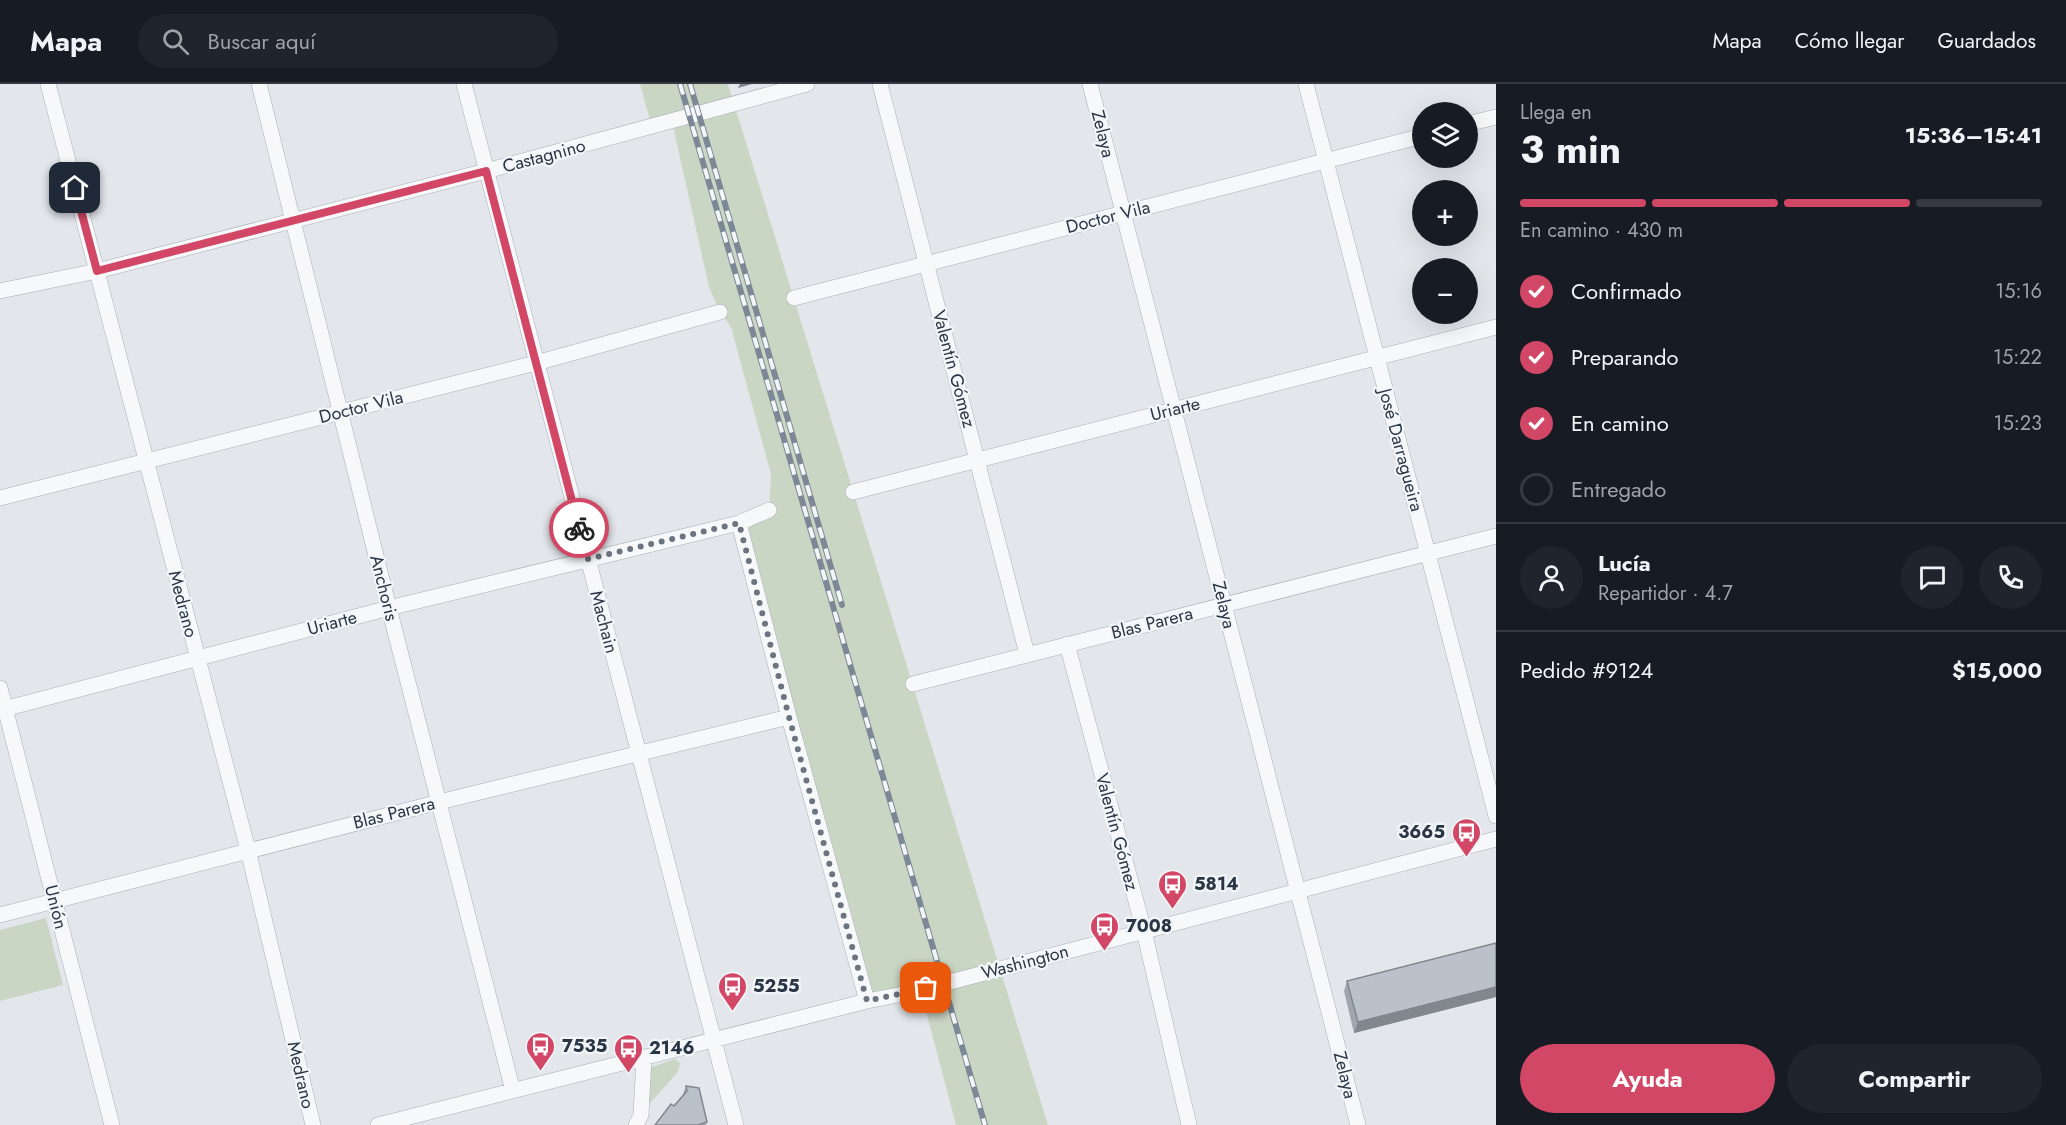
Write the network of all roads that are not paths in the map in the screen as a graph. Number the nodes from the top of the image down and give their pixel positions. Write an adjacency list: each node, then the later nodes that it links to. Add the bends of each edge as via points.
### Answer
1 (48, 84): 16 (street, Medrano)
2 (259, 84): 14 (street, Anchoris)
3 (464, 84): 12 (street, Machain)
4 (807, 84): 12 (street, Castagnino)
5 (880, 84): 15 (street, Valentín Gómez)
6 (1090, 84): 13 (street, Zelaya)
7 (1306, 84): 11 (street, José Darragueira)
8 (1496, 117): 9 (street)
9 (1478, 121)
10 (1412, 138): 11 (street, Doctor Vila)
11 (1326, 160): 13 (street, Doctor Vila); 21 (street, José Darragueira)
12 (486, 171): 14 (street, Castagnino); 22 (street, Machain)
13 (1124, 213): 15 (street, Doctor Vila); 23 (street, Zelaya)
14 (293, 221): 16 (street, Castagnino); 24 (street, Anchoris)
15 (926, 264): 18 (street, Doctor Vila); 25 (street, Valentín Gómez)
16 (97, 271): 17 (street, Castagnino); 26 (street, Medrano)
17 (0, 291)
18 (794, 298)
19 (720, 312): 22 (street, Doctor Vila)
20 (1496, 327): 21 (street, Uriarte)
21 (1377, 357): 23 (street, Uriarte); 32 (street, José Darragueira)
22 (536, 363): 24 (street, Doctor Vila); 33 (street, Machain)
23 (1174, 410): 25 (street, Uriarte); 34 (street, Zelaya)
24 (341, 412): 26 (street, Doctor Vila); 35 (street, Anchoris)
25 (977, 460): 27 (street, Uriarte); 37 (street, Valentín Gómez)
26 (146, 461): 28 (street, Doctor Vila); 38 (street, Medrano)
27 (854, 492)
28 (0, 498)
29 (769, 510): 30 (street, Uriarte)
30 (739, 523): 33 (street, Uriarte); 42 (street)
31 (1496, 536): 32 (street, Blas Parera)
32 (1428, 553): 34 (street, Blas Parera); 45 (street, José Darragueira)
33 (588, 559): 35 (street, Uriarte); 43 (street, Machain)
34 (1224, 604): 36 (street, Blas Parera); 48 (street, Zelaya)
35 (389, 608): 38 (street, Uriarte); 44 (street, Anchoris)
36 (1067, 644): 37 (street, Blas Parera); 51 (street, Valentín Gómez)
37 (1028, 654): 39 (street, Blas Parera)
38 (198, 659): 41 (street, Uriarte); 47 (street, Medrano)
39 (913, 684)
40 (0, 688): 41 (street, Unión)
41 (3, 709): 49 (street, Unión)
42 (789, 717): 43 (street, Blas Parera); 52 (street)
43 (638, 753): 44 (street, Blas Parera); 53 (street, Machain)
44 (439, 802): 47 (street, Blas Parera); 55 (street, Anchoris)
45 (1496, 816)
46 (1496, 839): 48 (street, Washington)
47 (248, 850): 49 (street, Blas Parera); 57 (street, Medrano)
48 (1298, 891): 51 (street, Washington); 62 (street, Zelaya)
49 (54, 901): 50 (street, Blas Parera); 56 (street, Unión)
50 (0, 915)
51 (1144, 931): 52 (street, Washington); 61 (street, Valentín Gómez)
52 (867, 1001): 53 (street, Washington)
53 (715, 1040): 54 (street, Washington); 60 (street, Machain)
54 (644, 1058): 55 (street, Washington); 59 (street, via 641,1115)
55 (513, 1090): 58 (street, Washington)
56 (112, 1125)
57 (313, 1125)
58 (378, 1125)
59 (636, 1125)
60 (736, 1125)
61 (1189, 1125)
62 (1358, 1125)

